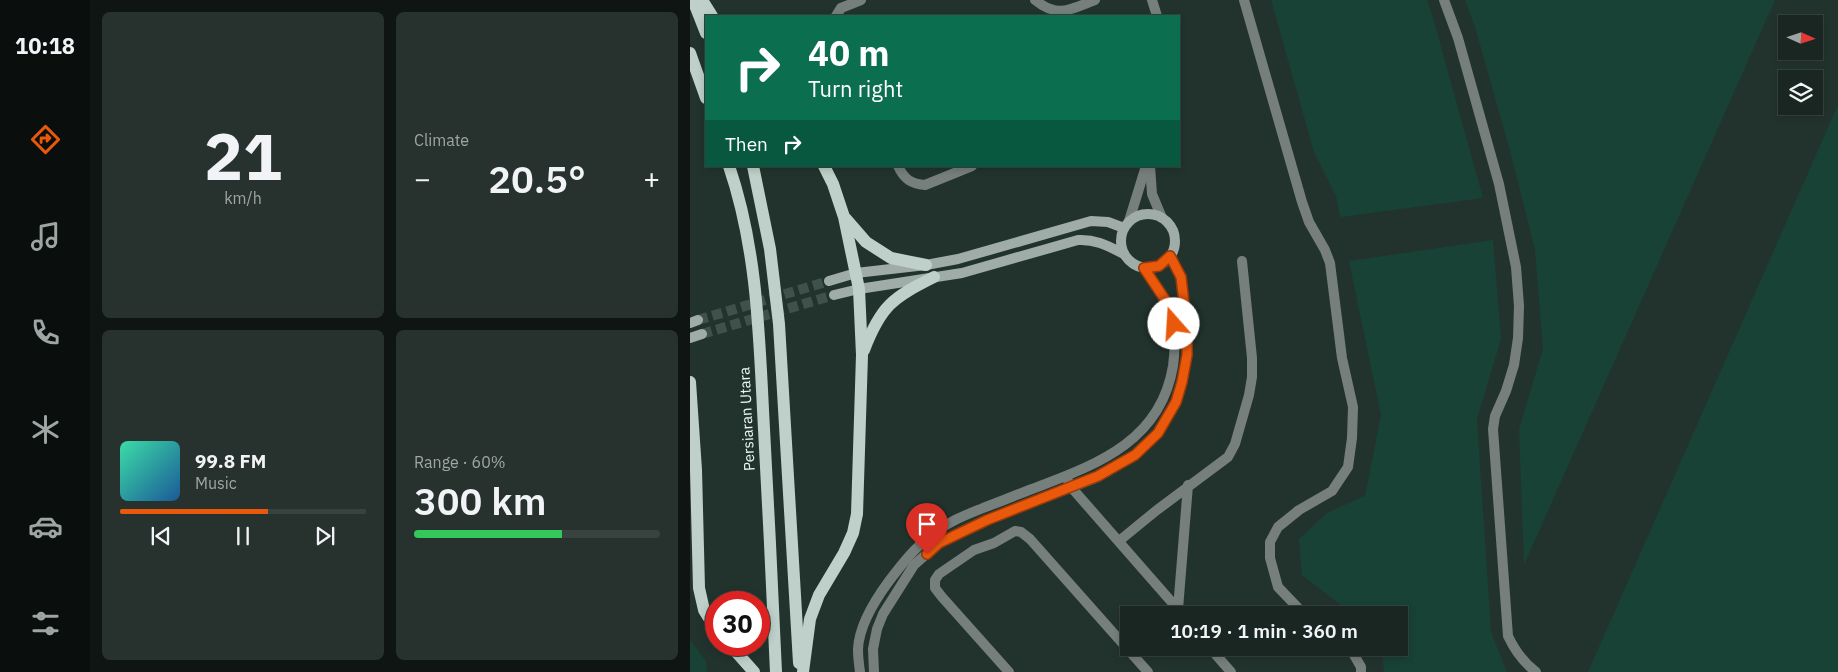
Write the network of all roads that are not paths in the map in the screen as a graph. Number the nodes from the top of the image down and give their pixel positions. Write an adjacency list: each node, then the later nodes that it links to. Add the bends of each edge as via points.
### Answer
1 (693, 0): 14 (main road)
2 (702, 0): 10 (main road)
3 (861, 0): 11 (street, via 840,8)
4 (1035, 0): 9 (street, via 1051,10 1065,12)
5 (1094, 0): 9 (street)
6 (1152, 0): 13 (street)
7 (1244, 0): 47 (street, via 1302,202 1330,263 1342,358 1353,407 1348,467 1332,491 1278,527 1270,542 1270,558 1278,587)
8 (1444, 0): 62 (street, via 1458,38 1499,184 1516,268 1518,338 1514,365 1495,416 1493,444 1508,636 1515,650)
9 (1078, 7): 12 (street)
10 (711, 15)
11 (836, 15)
12 (1082, 15)
13 (1157, 15)
14 (705, 30)
15 (690, 53): 16 (main road)
16 (705, 95)
17 (730, 167): 54 (main road, Persiaran Utara, via 754,277)
18 (753, 167): 55 (main road, via 770,249 779,324)
19 (824, 167): 24 (main road)
20 (898, 167): 21 (street, via 908,181 925,185)
21 (970, 167)
22 (1148, 167): 25 (street, via 1152,194)
23 (1148, 167): 26 (street)
24 (844, 217): 30 (main road, via 866,242 891,258); 32 (main road)
25 (1162, 218): 26 (street, via 1148,214 1135,217); 28 (street, via 1169,223 1175,240)
26 (1127, 224): 27 (street, via 1120,241); 30 (street, via 1091,221)
27 (1124, 254): 31 (street, via 1132,264); 33 (street, via 1100,242 1078,240)
28 (1170, 256): 31 (street, via 1159,266); 43 (street, via 1181,277 1187,329 1187,355 1176,402 1158,433 1135,455)
29 (1242, 261): 42 (street, via 1252,358 1249,395 1228,457)
30 (926, 265): 32 (street)
31 (1144, 268): 41 (street, via 1168,304 1174,324 1174,356 1165,394 1148,424 1124,447)
32 (856, 273): 34 (street); 35 (main road)
33 (934, 278): 35 (street); 39 (main road, via 902,293 886,308)
34 (829, 281)
35 (859, 289): 36 (street); 39 (main road)
36 (834, 295)
37 (702, 334): 38 (street)
38 (690, 338)
39 (862, 355): 56 (main road, via 857,514 844,554 818,594 810,619)
40 (690, 387): 48 (main road, via 699,588)
41 (1066, 476): 43 (street); 57 (street, via 958,519 932,534 905,560 872,608 858,648)
42 (1188, 485): 44 (street); 46 (street)
43 (1071, 487): 44 (street); 58 (street, via 939,543 914,565 877,629 873,649)
44 (1119, 541): 45 (street)
45 (1176, 606)
46 (1181, 606)
47 (1296, 606)
48 (705, 612)
49 (740, 656): 53 (main road)
50 (1216, 656): 52 (street)
51 (1355, 656): 61 (street)
52 (1226, 671)
53 (754, 672)
54 (776, 672)
55 (799, 672)
56 (803, 672)
57 (860, 672)
58 (874, 672)
59 (1009, 672): 60 (street, via 942,597 935,588 935,580 974,550 1015,531 1030,538)
60 (1148, 672)
61 (1361, 672)
62 (1536, 672)

